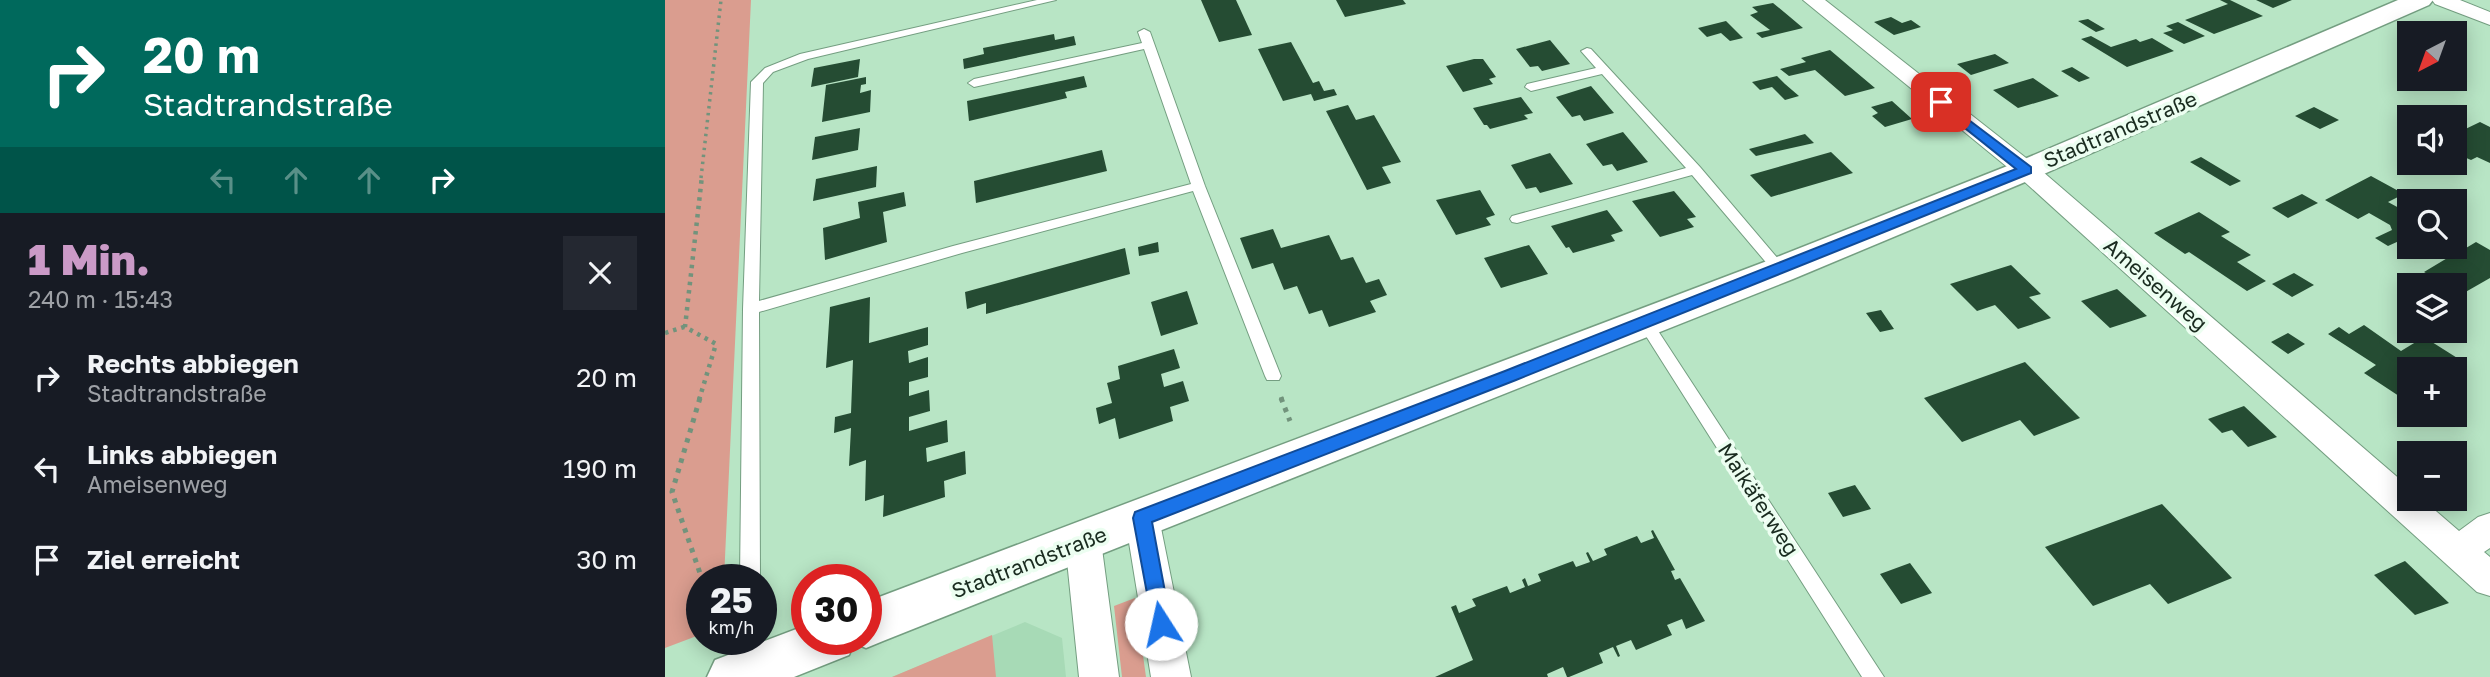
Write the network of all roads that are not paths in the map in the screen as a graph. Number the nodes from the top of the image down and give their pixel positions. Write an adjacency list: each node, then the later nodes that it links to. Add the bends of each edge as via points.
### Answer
1 (1051, 0): 15 (lane, via 804,56 769,70 757,82)
2 (1813, 0): 11 (street, Ameisenweg)
3 (2420, 0): 11 (street, Stadtrandstraße)
4 (2442, 0): 5 (street)
5 (2490, 19)
6 (1587, 51): 7 (lane)
7 (1604, 70): 9 (lane); 10 (lane)
8 (974, 83): 12 (lane, via 1147,39)
9 (1531, 86)
10 (1695, 170): 13 (lane); 14 (lane)
11 (2026, 170): 14 (street, Stadtrandstraße); 21 (street, Ameisenweg)
12 (1198, 186): 15 (lane); 17 (lane)
13 (1517, 219)
14 (1780, 270): 16 (street, Stadtrandstraße)
15 (751, 309): 22 (lane)
16 (1644, 321): 18 (street, Stadtrandstraße); 29 (lane, Maikäferweg)
17 (1273, 376)
18 (1142, 518): 20 (street, Stadtrandstraße); 28 (street)
19 (2490, 528): 21 (street)
20 (1083, 541): 24 (street, Stadtrandstraße); 27 (street)
21 (2459, 551): 23 (street, Ameisenweg)
22 (750, 564)
23 (2490, 580)
24 (882, 619)
25 (791, 650): 26 (street)
26 (744, 662)
27 (1099, 677)
28 (1171, 677)
29 (1874, 677)

